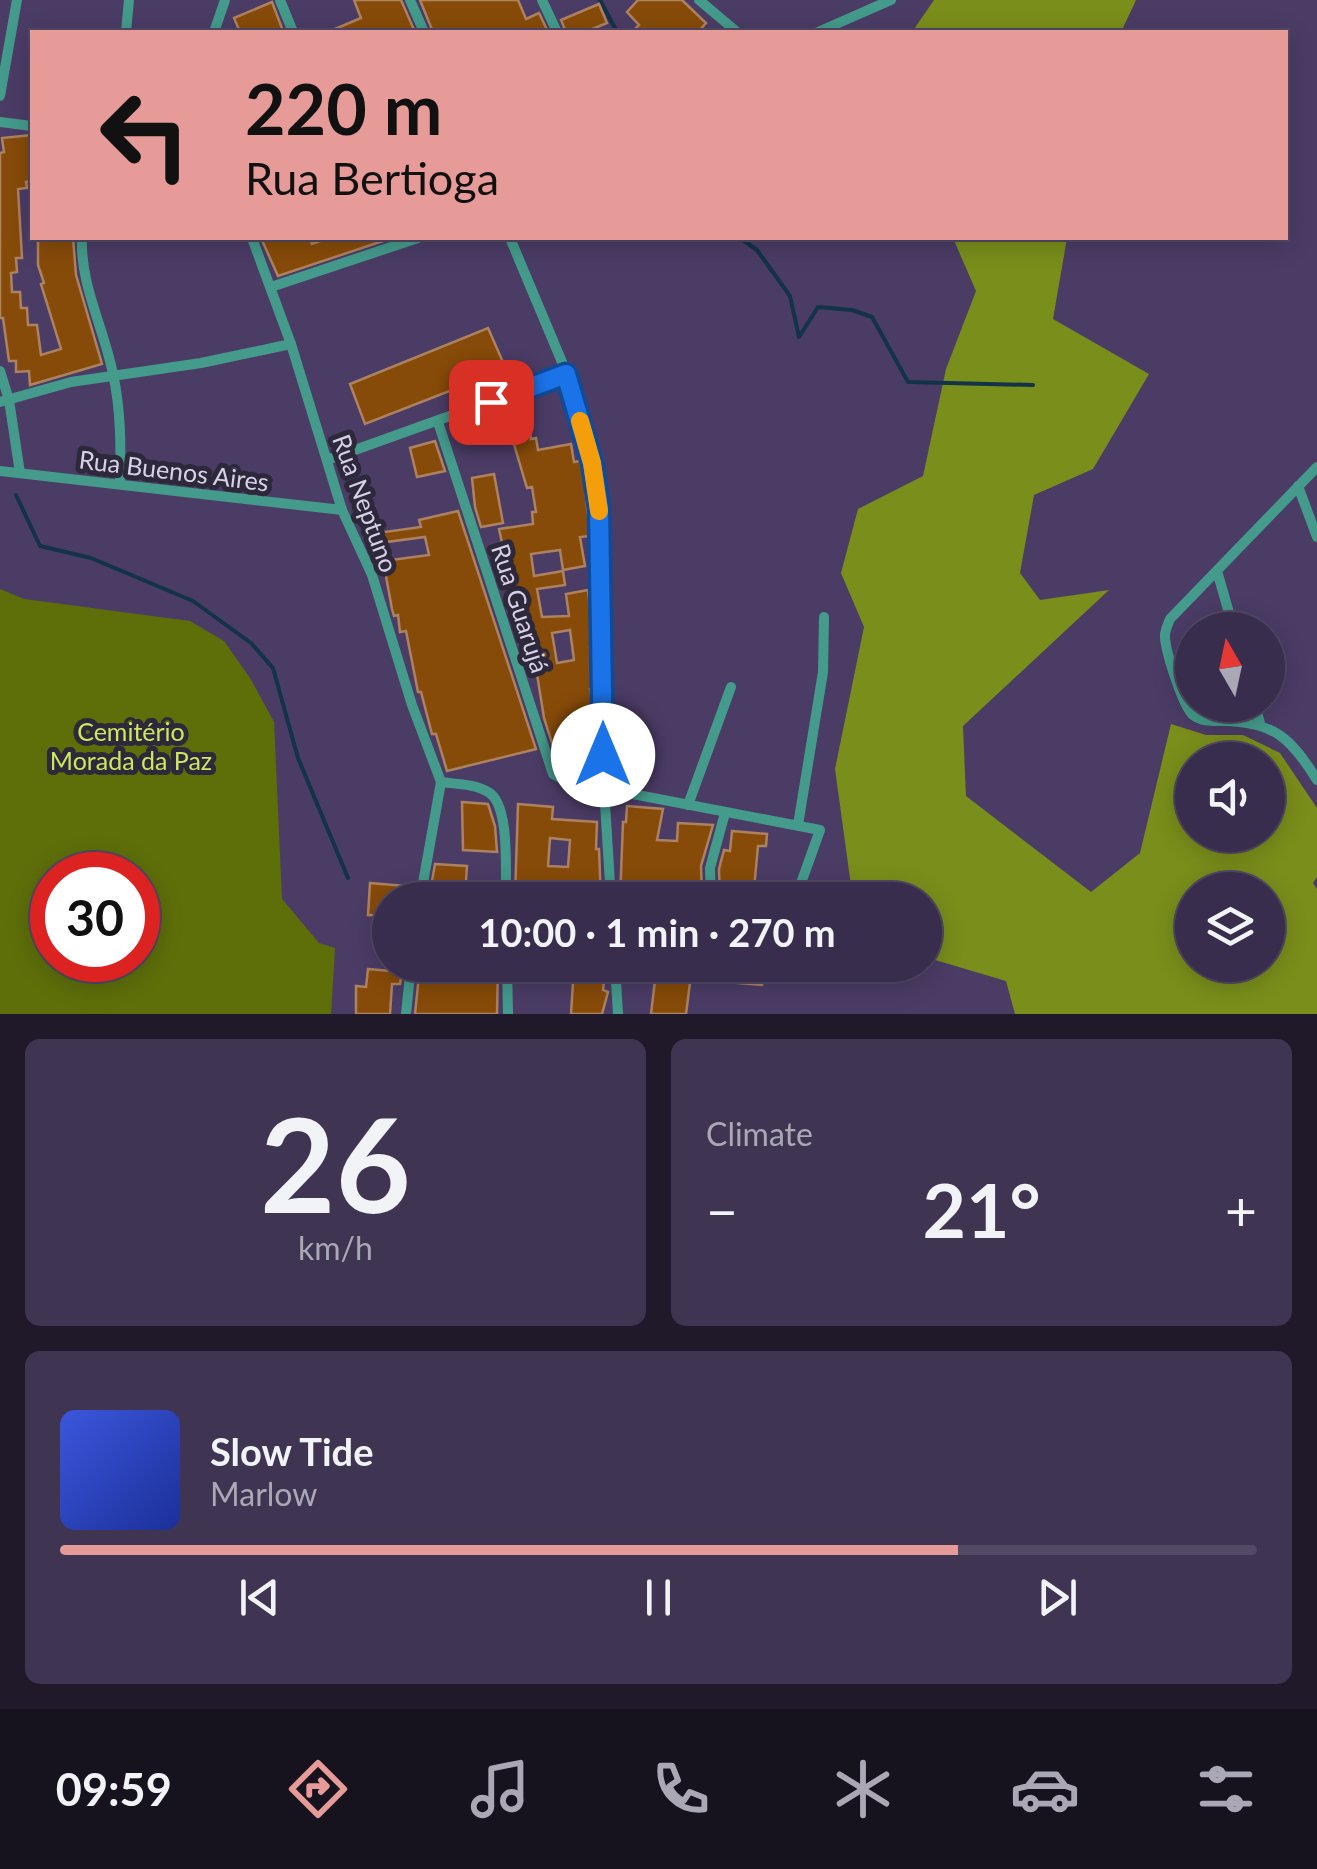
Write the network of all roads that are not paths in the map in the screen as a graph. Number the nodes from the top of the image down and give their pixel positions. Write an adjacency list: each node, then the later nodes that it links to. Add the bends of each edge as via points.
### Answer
1 (16, 0): 16 (street)
2 (129, 0): 9 (street)
3 (224, 0): 10 (street)
4 (280, 0): 11 (street)
5 (411, 0): 12 (street)
6 (542, 0): 13 (street)
7 (699, 0): 14 (street)
8 (891, 0): 15 (street)
9 (126, 30)
10 (215, 30)
11 (292, 30)
12 (423, 30)
13 (555, 30)
14 (734, 30)
15 (823, 30)
16 (0, 96)
17 (0, 122): 18 (street)
18 (30, 126)
19 (82, 240): 27 (street, via 85,278)
20 (253, 240): 23 (street, Rua Neptuno)
21 (511, 240): 26 (street)
22 (382, 243): 23 (street)
23 (272, 286): 24 (street, Rua Neptuno)
24 (291, 344): 27 (street); 30 (street, Rua Neptuno)
25 (0, 370): 28 (street)
26 (566, 374): 29 (street); 45 (street, via 599,508)
27 (113, 375): 28 (street); 34 (street)
28 (5, 401): 33 (street)
29 (438, 422): 30 (street); 45 (street, Rua Guarujá, via 551,770 565,780)
30 (328, 460): 36 (street, Rua Neptuno)
31 (1317, 467): 35 (street)
32 (0, 471): 33 (street, Rua Buenos Aires)
33 (20, 473): 34 (street, Rua Buenos Aires)
34 (120, 484): 36 (street, Rua Buenos Aires)
35 (1298, 486): 37 (street); 38 (street)
36 (342, 510): 44 (street, Rua Neptuno, via 372,575)
37 (1317, 537)
38 (1217, 571): 39 (street); 42 (street, via 1170,619 1167,645 1194,715)
39 (1229, 612)
40 (824, 617): 48 (street, via 823,672)
41 (730, 687): 46 (street)
42 (1260, 723): 43 (street, via 1291,744)
43 (1317, 780)
44 (441, 782): 49 (street); 50 (street, via 488,791 497,800)
45 (604, 786): 46 (street, Rua Guarujá); 51 (street)
46 (688, 805): 47 (street, Rua Guarujá)
47 (725, 813): 48 (street, Rua Guarujá); 52 (street)
48 (798, 825): 53 (street, via 820,830)
49 (423, 882)
50 (506, 882)
51 (610, 882)
52 (711, 882)
53 (801, 882)
54 (409, 982): 57 (street)
55 (507, 982): 58 (street)
56 (616, 982): 59 (street)
57 (406, 1014)
58 (508, 1014)
59 (618, 1014)

